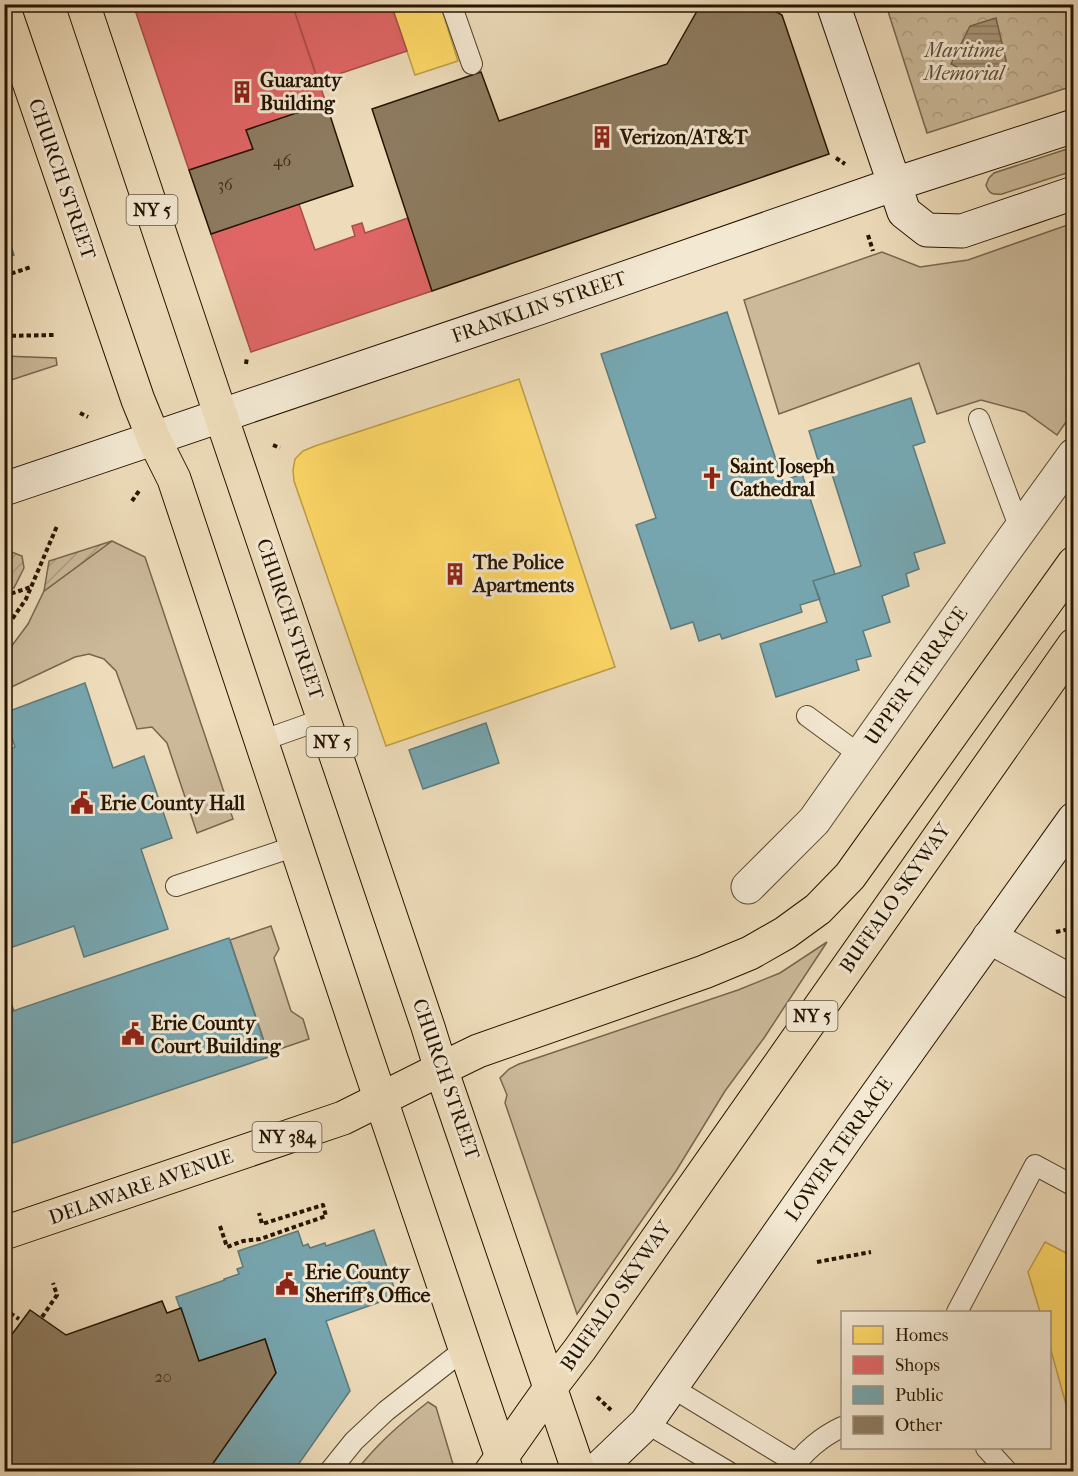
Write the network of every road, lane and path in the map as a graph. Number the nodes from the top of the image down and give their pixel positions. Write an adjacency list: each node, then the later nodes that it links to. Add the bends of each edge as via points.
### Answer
1 (83, 4): 20 (main road, CHURCH STREET / NY 5)
2 (451, 4): 5 (lane)
3 (833, 4): 9 (street)
4 (4, 9): 23 (main road, CHURCH STREET)
5 (472, 64)
6 (1074, 126): 9 (street, FRANKLIN STREET)
7 (836, 158): 8 (path)
8 (847, 165)
9 (895, 184): 10 (street, via 904,212 927,230 962,231); 20 (street, FRANKLIN STREET)
10 (1074, 193)
11 (868, 235): 12 (path)
12 (873, 251)
13 (31, 267): 14 (path)
14 (4, 276)
15 (54, 335): 16 (path)
16 (4, 336)
17 (247, 357): 18 (path)
18 (246, 364)
19 (80, 413): 21 (path)
20 (221, 416): 23 (street, FRANKLIN STREET); 38 (main road, CHURCH STREET / NY 5)
21 (88, 417)
22 (980, 419): 31 (lane)
23 (154, 439): 27 (street, FRANKLIN STREET); 39 (main road, CHURCH STREET, via 174,479)
24 (273, 445): 25 (path)
25 (280, 448)
26 (1074, 455): 31 (street, UPPER TERRACE)
27 (4, 489)
28 (139, 491): 29 (path)
29 (132, 501)
30 (57, 526): 33 (path)
31 (1020, 530): 40 (street, UPPER TERRACE)
32 (1074, 563): 49 (main road, via 850,876 818,909 750,953 478,1051)
33 (31, 587): 34 (path); 35 (path)
34 (4, 596)
35 (4, 631)
36 (1074, 645): 63 (main road, BUFFALO SKYWAY / NY 5)
37 (807, 716): 40 (lane)
38 (323, 718): 39 (lane); 49 (main road, CHURCH STREET / NY 5)
39 (261, 741): 42 (main road, CHURCH STREET)
40 (860, 755): 44 (street, UPPER TERRACE, via 814,821)
41 (1074, 819): 47 (street, LOWER TERRACE)
42 (296, 846): 43 (lane); 50 (main road, CHURCH STREET)
43 (176, 886)
44 (748, 887)
45 (1074, 928): 46 (path)
46 (1053, 933)
47 (988, 937): 48 (street); 64 (street, LOWER TERRACE)
48 (1074, 982)
49 (441, 1069): 50 (main road, DELAWARE AVENUE / NY 384); 63 (main road, CHURCH STREET / NY 5)
50 (381, 1099): 54 (main road, DELAWARE AVENUE / NY 384, via 343,1118); 62 (main road, CHURCH STREET)
51 (1074, 1186): 59 (lane, via 1035,1165)
52 (259, 1214): 53 (path, via 262,1224 323,1205 326,1216 270,1238 227,1247)
53 (220, 1226)
54 (4, 1233)
55 (871, 1252): 56 (path)
56 (818, 1262)
57 (53, 1283): 60 (path, via 57,1295)
58 (4, 1310): 61 (path)
59 (958, 1311)
60 (42, 1317)
61 (19, 1319)
62 (466, 1348): 70 (main road, CHURCH STREET); 72 (lane, via 386,1411)
63 (551, 1387): 70 (main road, NY 5); 73 (main road, CHURCH STREET / NY 5)
64 (671, 1387): 67 (street, LOWER TERRACE); 71 (lane)
65 (597, 1396): 66 (path)
66 (611, 1410)
67 (646, 1423): 74 (street, LOWER TERRACE); 75 (lane)
68 (841, 1428): 71 (lane, via 826,1435)
69 (987, 1449): 76 (lane)
70 (500, 1466)
71 (793, 1467)
72 (329, 1472)
73 (579, 1472)
74 (595, 1472)
75 (729, 1472)
76 (1008, 1472)

